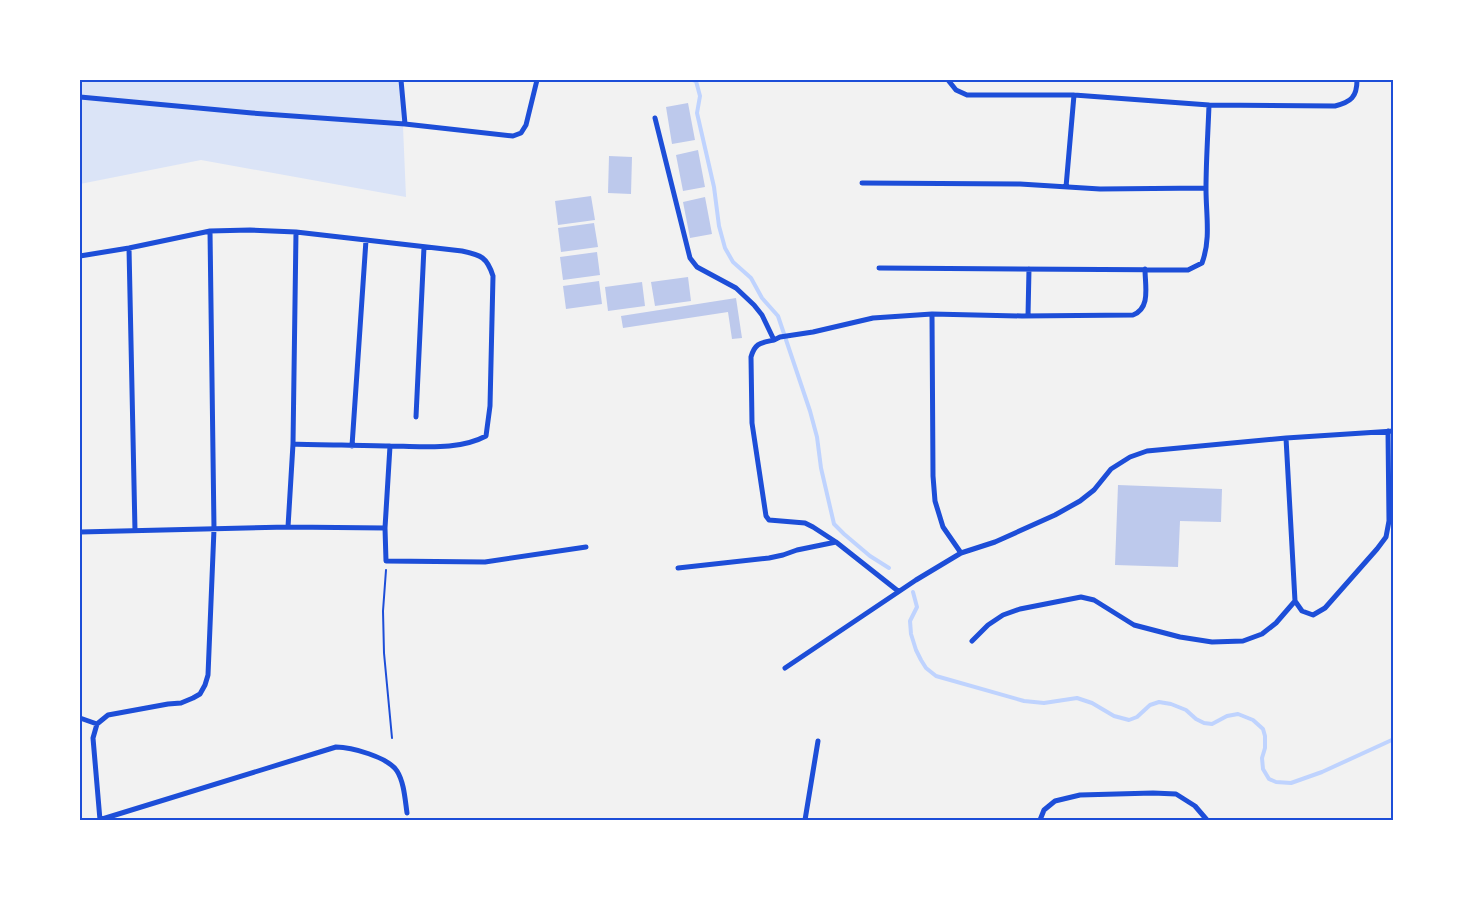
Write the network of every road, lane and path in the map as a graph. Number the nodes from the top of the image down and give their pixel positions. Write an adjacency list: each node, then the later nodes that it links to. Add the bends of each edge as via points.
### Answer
1 (401, 80): 9 (street)
2 (537, 80): 9 (street, via 526,125 513,136)
3 (948, 80): 5 (street, via 967,95)
4 (1357, 80): 7 (street, via 1353,97 1335,106)
5 (1074, 95): 7 (street); 11 (street)
6 (80, 97): 9 (street)
7 (1209, 105): 12 (street)
8 (655, 118): 24 (street, via 690,258 697,267 748,298)
9 (405, 124)
10 (862, 183): 11 (street, via 1020,183)
11 (1066, 187): 12 (street)
12 (1206, 188): 21 (street, via 1208,230 1202,263 1188,270)
13 (210, 231): 14 (street); 17 (street); 33 (street)
14 (296, 232): 15 (street); 28 (street)
15 (366, 240): 16 (street); 29 (street)
16 (424, 247): 25 (street); 30 (street, via 481,255 490,264 493,276 489,423 486,435 462,445)
17 (129, 248): 18 (street); 34 (street)
18 (80, 256)
19 (879, 268): 20 (street)
20 (1029, 269): 21 (street); 23 (street)
21 (1145, 269): 23 (street, via 1144,307 1133,315)
22 (932, 314): 23 (street); 24 (street, via 873,318); 38 (street, via 935,501 943,527)
23 (1028, 316)
24 (777, 338): 36 (street, via 758,344 751,357 752,423 766,516 778,522 805,523)
25 (416, 417)
26 (1391, 431): 27 (street); 42 (street, via 1386,537 1325,608 1312,615 1302,611)
27 (1286, 438): 38 (street, via 1147,451 1130,457 1111,469 1080,501 995,542); 42 (street)
28 (293, 444): 29 (street); 31 (street)
29 (352, 446): 30 (street)
30 (390, 446): 32 (street)
31 (288, 527): 32 (street); 33 (street)
32 (385, 528): 39 (street)
33 (214, 529): 34 (street); 46 (street, via 208,675 200,694 181,703 108,715)
34 (135, 531): 35 (street)
35 (80, 532)
36 (836, 542): 40 (street, via 769,558); 41 (street)
37 (586, 547): 39 (street, via 485,562)
38 (961, 553): 41 (street)
39 (386, 561): 47 (path, via 384,653)
40 (678, 567)
41 (898, 591): 44 (street)
42 (1295, 601): 43 (street, via 1262,634 1243,641 1212,642 1134,625 1094,600 1081,597 1003,615)
43 (972, 641)
44 (785, 668)
45 (80, 718): 46 (street)
46 (97, 724): 50 (street, via 93,738)
47 (392, 738)
48 (818, 741): 51 (street)
49 (407, 813): 50 (street, via 396,768 347,747 336,747)
50 (100, 820)
51 (805, 820)
52 (1040, 820): 53 (street, via 1044,810 1055,801 1080,795 1153,793 1176,794 1195,806)
53 (1207, 820)

